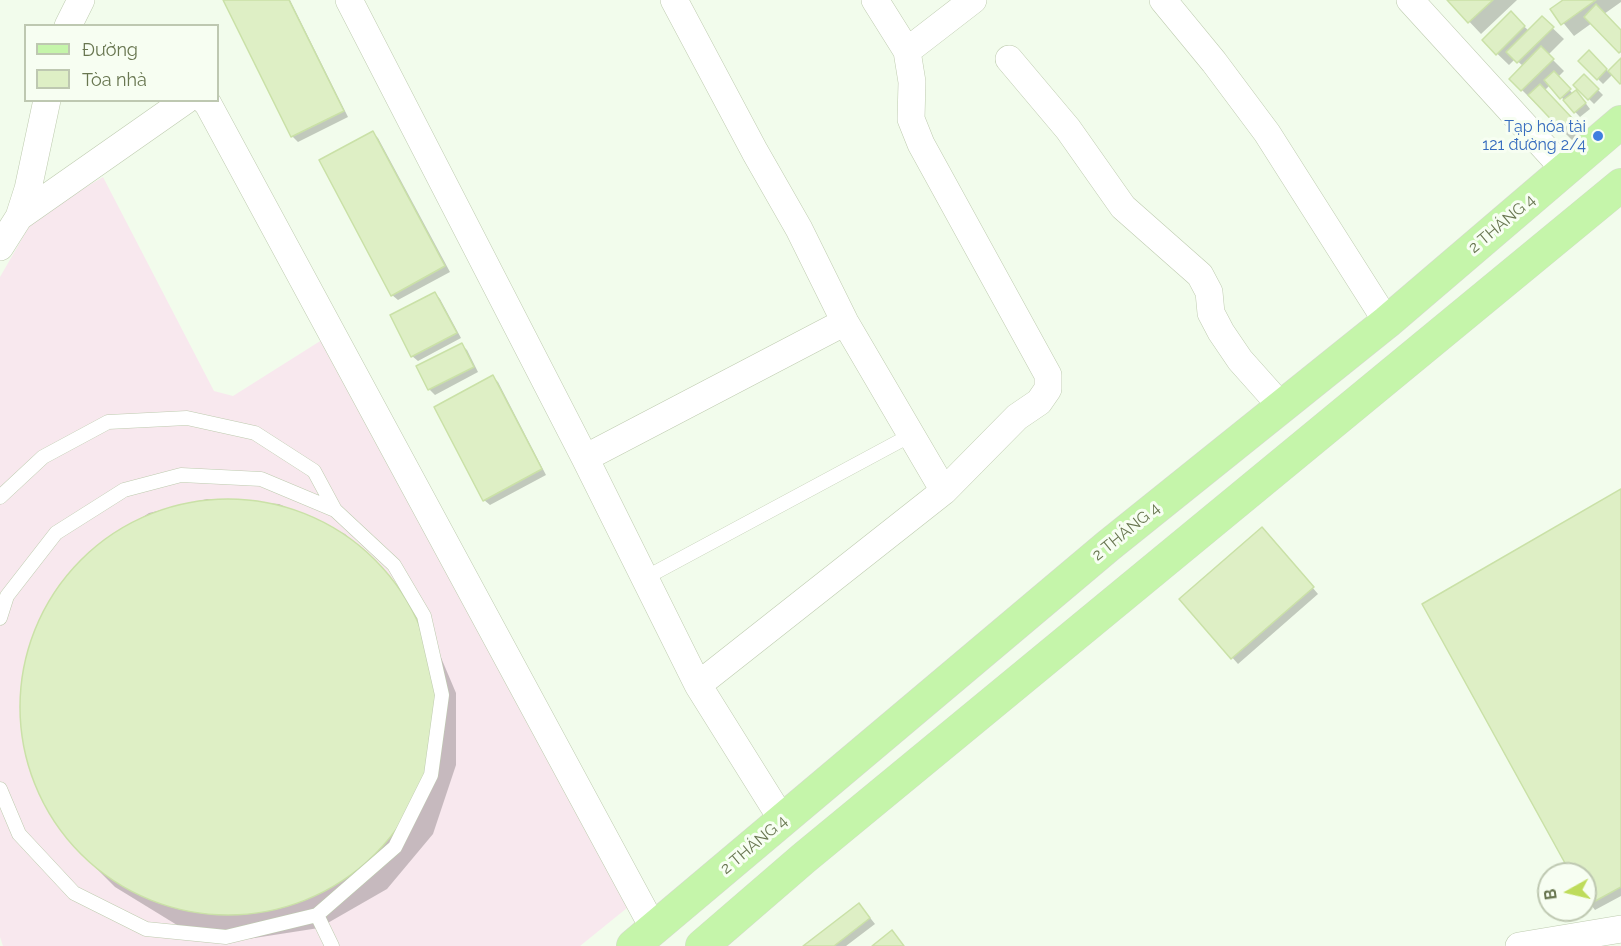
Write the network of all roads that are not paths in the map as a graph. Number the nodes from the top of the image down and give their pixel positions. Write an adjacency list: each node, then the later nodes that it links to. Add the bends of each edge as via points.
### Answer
1 (81, 0): 8 (street)
2 (349, 0): 23 (street)
3 (674, 0): 19 (street)
4 (875, 0): 9 (street)
5 (973, 0): 9 (street)
6 (1162, 0): 20 (street, via 1267,133)
7 (1410, 0): 15 (street)
8 (69, 24)
9 (907, 51): 24 (street, via 912,82 911,119 921,144 1048,375 1048,389 1039,402 1017,417)
10 (1010, 59): 21 (street, via 1068,129 1123,207 1200,275 1221,332)
11 (47, 102): 17 (street)
12 (183, 102): 17 (street)
13 (206, 102): 34 (street)
14 (1621, 122): 15 (main road, 2 THÁNG 4)
15 (1565, 170): 20 (main road, 2 THÁNG 4)
16 (1621, 185): 36 (main road)
17 (19, 217): 18 (street)
18 (0, 247)
19 (845, 322): 22 (street); 23 (street)
20 (1387, 322): 21 (main road, 2 THÁNG 4)
21 (1281, 406): 31 (main road, 2 THÁNG 4, via 1108,546)
22 (911, 435): 24 (street); 27 (lane)
23 (585, 458): 27 (street)
24 (944, 491): 29 (street)
25 (0, 497): 26 (lane, via 43,457 108,422 187,418 255,433 314,471)
26 (335, 510): 28 (lane, via 261,479 181,475 124,490 57,533 7,596); 32 (lane, via 394,565 424,616 442,695 431,775 395,847)
27 (645, 578): 29 (street)
28 (0, 618)
29 (698, 686): 31 (street)
30 (0, 789): 32 (lane, via 19,834 74,893 146,928 226,938)
31 (783, 821): 34 (main road, 2 THÁNG 4)
32 (317, 915): 35 (lane)
33 (1621, 929): 37 (street)
34 (644, 938)
35 (332, 946)
36 (702, 946)
37 (1519, 946)

